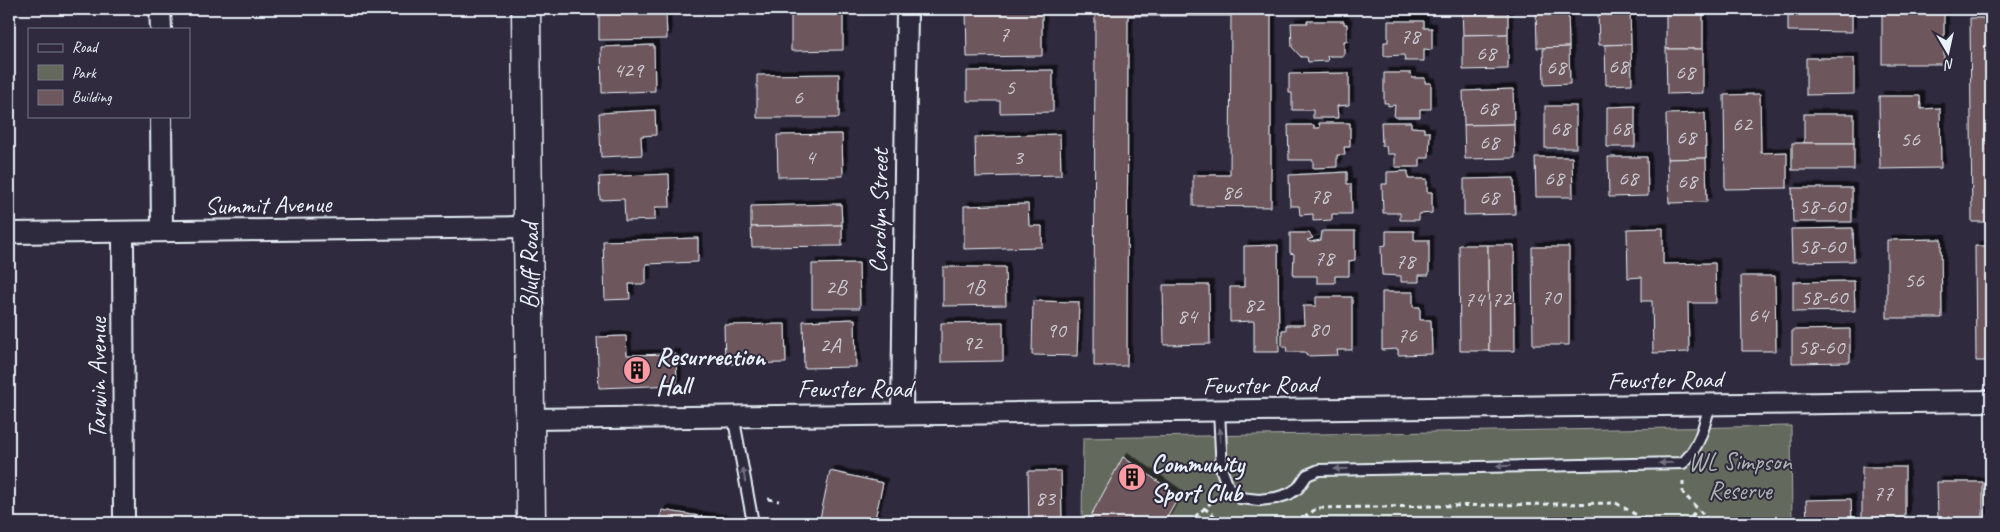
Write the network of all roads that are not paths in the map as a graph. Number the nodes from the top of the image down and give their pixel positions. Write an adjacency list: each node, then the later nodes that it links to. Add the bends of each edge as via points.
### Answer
1 (160, 9): 4 (street)
2 (526, 9): 6 (main road, Bluff Road)
3 (907, 9): 13 (street, Carolyn Street)
4 (160, 28)
5 (161, 118): 7 (street)
6 (528, 228): 7 (street, Summit Avenue); 15 (main road, Bluff Road)
7 (162, 231): 8 (street, Summit Avenue)
8 (123, 232): 9 (street, Summit Avenue); 16 (street, Tarwin Avenue)
9 (9, 233)
10 (1991, 401): 11 (street, Fewster Road)
11 (1710, 404): 12 (street, Fewster Road); 12 (lane, one-way to 12, via 1701,439 1693,454 1683,463 1319,470 1307,475 1289,494 1258,500 1240,498 1228,487 1222,471)
12 (1219, 411): 13 (street, Fewster Road)
13 (902, 414): 14 (street, Fewster Road)
14 (733, 416): 15 (street, Fewster Road); 18 (lane, one-way to 14)
15 (530, 419): 17 (main road, Bluff Road)
16 (124, 523)
17 (531, 523)
18 (753, 523)

